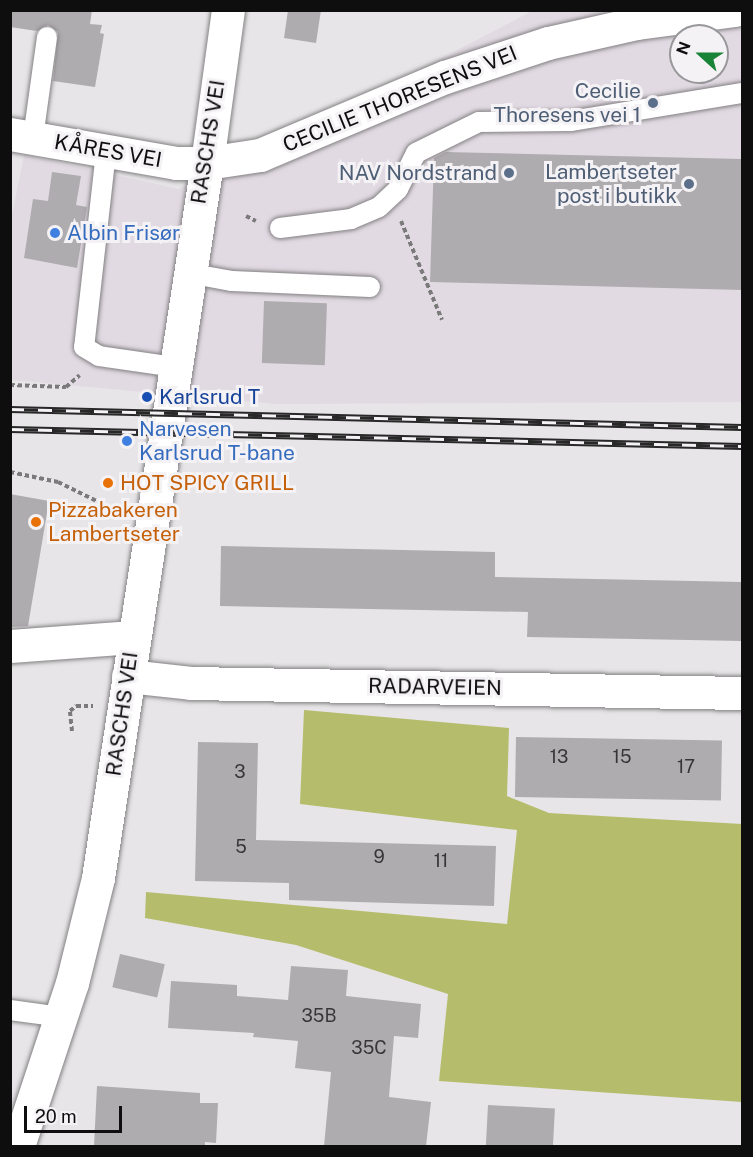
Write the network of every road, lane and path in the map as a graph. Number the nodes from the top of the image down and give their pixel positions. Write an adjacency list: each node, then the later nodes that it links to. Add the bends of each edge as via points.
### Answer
1 (228, 10): 7 (street, RASCHS VEI)
2 (735, 10): 7 (street, CECILIE THORESENS VEI, via 637,23 548,42 445,77 260,155)
3 (47, 37): 5 (lane)
4 (742, 93): 8 (lane, via 571,121 479,122 416,153 398,189)
5 (22, 136): 6 (street, KÅRES VEI)
6 (106, 152): 7 (street, KÅRES VEI); 13 (lane, via 84,335 87,352)
7 (207, 164): 10 (street, RASCHS VEI)
8 (379, 207): 9 (lane, via 351,219); 12 (path, via 403,223)
9 (280, 228)
10 (188, 273): 11 (lane, via 232,281); 14 (street, RASCHS VEI)
11 (370, 287)
12 (442, 320)
13 (99, 356): 14 (lane); 15 (path, via 66,387)
14 (174, 367): 18 (street, RASCHS VEI)
15 (10, 385)
16 (10, 472): 17 (path, via 58,482)
17 (127, 516)
18 (133, 637): 19 (street); 20 (street, RASCHS VEI)
19 (10, 646)
20 (128, 676): 21 (street, RADARVEIEN, via 191,683); 25 (street, RASCHS VEI, via 88,930)
21 (742, 693)
22 (99, 709): 23 (path, via 76,706 70,711)
23 (72, 731)
24 (10, 1010): 25 (lane)
25 (62, 1017): 26 (street, RASCHS VEI)
26 (18, 1146)

